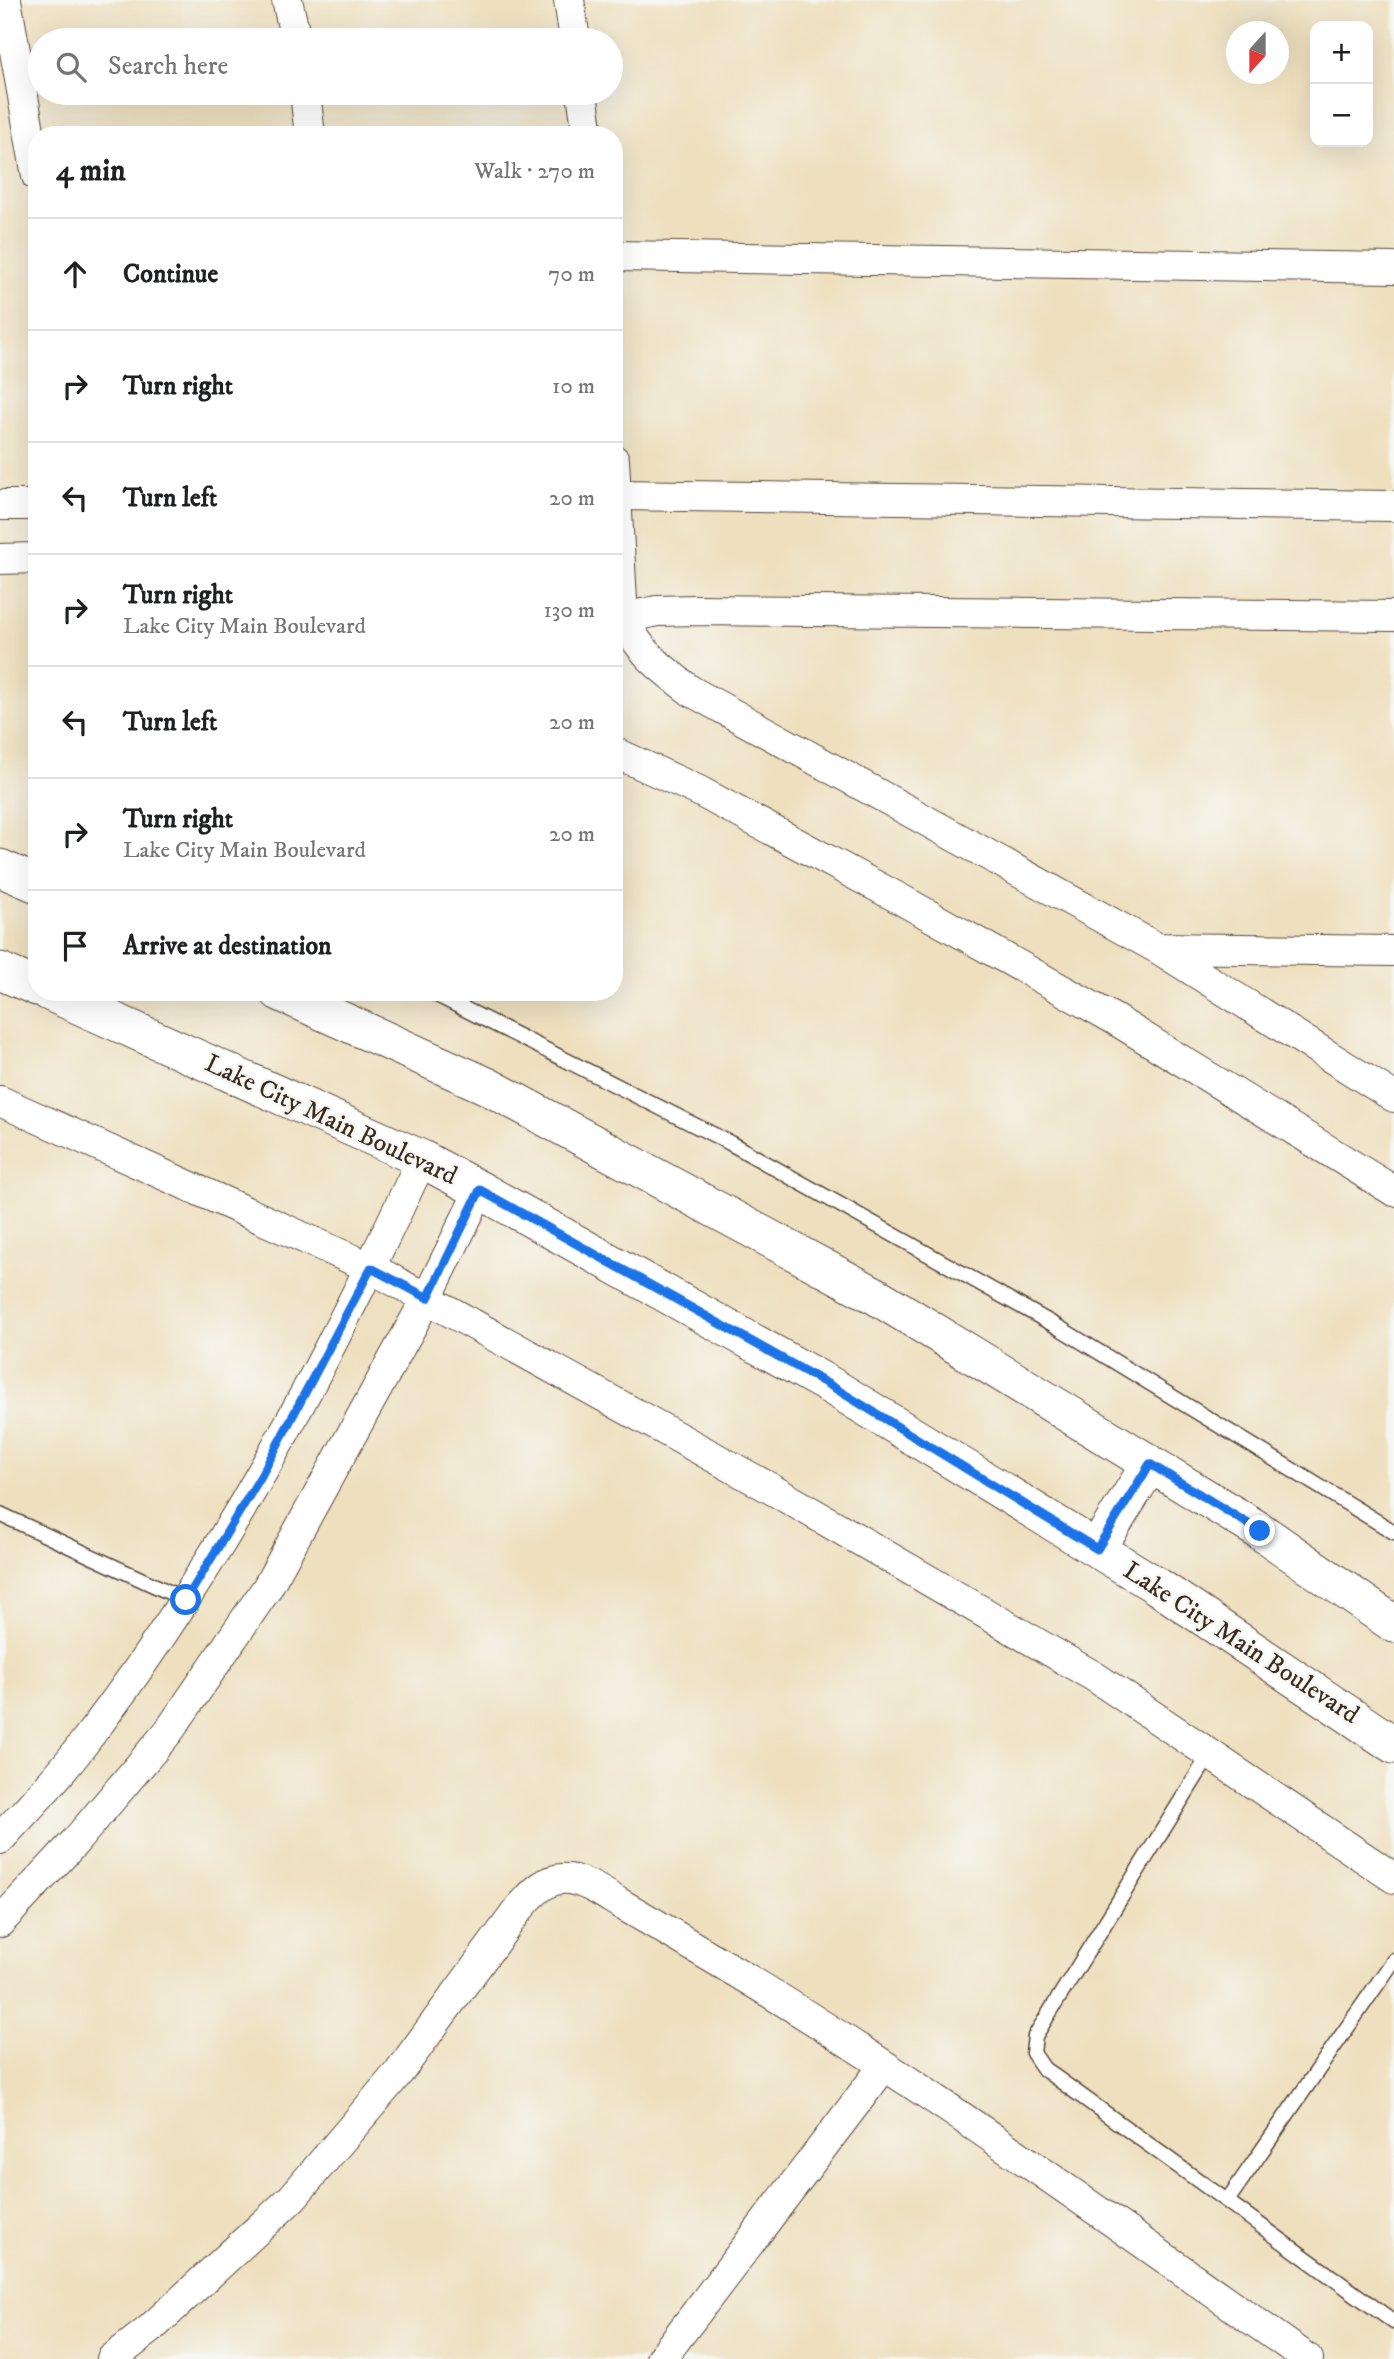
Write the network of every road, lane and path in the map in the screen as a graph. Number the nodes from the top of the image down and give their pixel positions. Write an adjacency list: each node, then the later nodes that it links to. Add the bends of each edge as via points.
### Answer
1 (6, 0): 8 (street)
2 (287, 0): 4 (street)
3 (569, 0): 5 (street)
4 (293, 28)
5 (573, 28)
6 (306, 105): 9 (street)
7 (584, 105): 10 (street)
8 (28, 126)
9 (309, 126)
10 (587, 126)
11 (623, 256): 12 (street)
12 (1394, 268)
13 (623, 495): 16 (street)
14 (0, 505): 15 (street)
15 (28, 505)
16 (1394, 506)
17 (28, 558): 18 (street)
18 (0, 559)
19 (1394, 616): 20 (street, via 696,610)
20 (623, 618): 24 (street, via 634,640 656,664 691,691)
21 (623, 756): 35 (street, via 711,797 1114,1019)
22 (0, 868): 23 (street)
23 (28, 880)
24 (1157, 948): 25 (street); 31 (street)
25 (1394, 951)
26 (0, 971): 27 (street)
27 (28, 983)
28 (69, 1001): 33 (street, Lake City Main Boulevard)
29 (299, 1001): 38 (street, via 487,1086 876,1296)
30 (449, 1001): 40 (lane, via 730,1143 1058,1327)
31 (1394, 1097)
32 (0, 1101): 36 (street)
33 (422, 1159): 34 (street, Lake City Main Boulevard); 36 (street)
34 (480, 1190): 37 (street); 41 (street, Lake City Main Boulevard, via 833,1387)
35 (1394, 1191)
36 (371, 1268): 37 (street); 42 (street, via 261,1476)
37 (428, 1298): 45 (street, via 768,1487 1095,1677); 48 (street, via 267,1588 169,1731)
38 (1150, 1464): 41 (street); 43 (street, via 1260,1531)
39 (0, 1514): 42 (lane)
40 (1394, 1532)
41 (1097, 1549): 44 (street, Lake City Main Boulevard)
42 (186, 1600): 46 (street, via 79,1749)
43 (1394, 1624)
44 (1394, 1745)
45 (1210, 1754): 47 (street); 51 (lane, via 1035,2036 1034,2053 1044,2069)
46 (0, 1839)
47 (1394, 1878)
48 (0, 1922)
49 (1394, 1960): 51 (lane)
50 (884, 2066): 53 (street, via 593,1888 569,1879 550,1881 518,1910 399,2072 292,2198); 54 (street); 55 (street)
51 (1227, 2201): 52 (lane)
52 (1394, 2322)
53 (112, 2359)
54 (661, 2359)
55 (1308, 2359)

